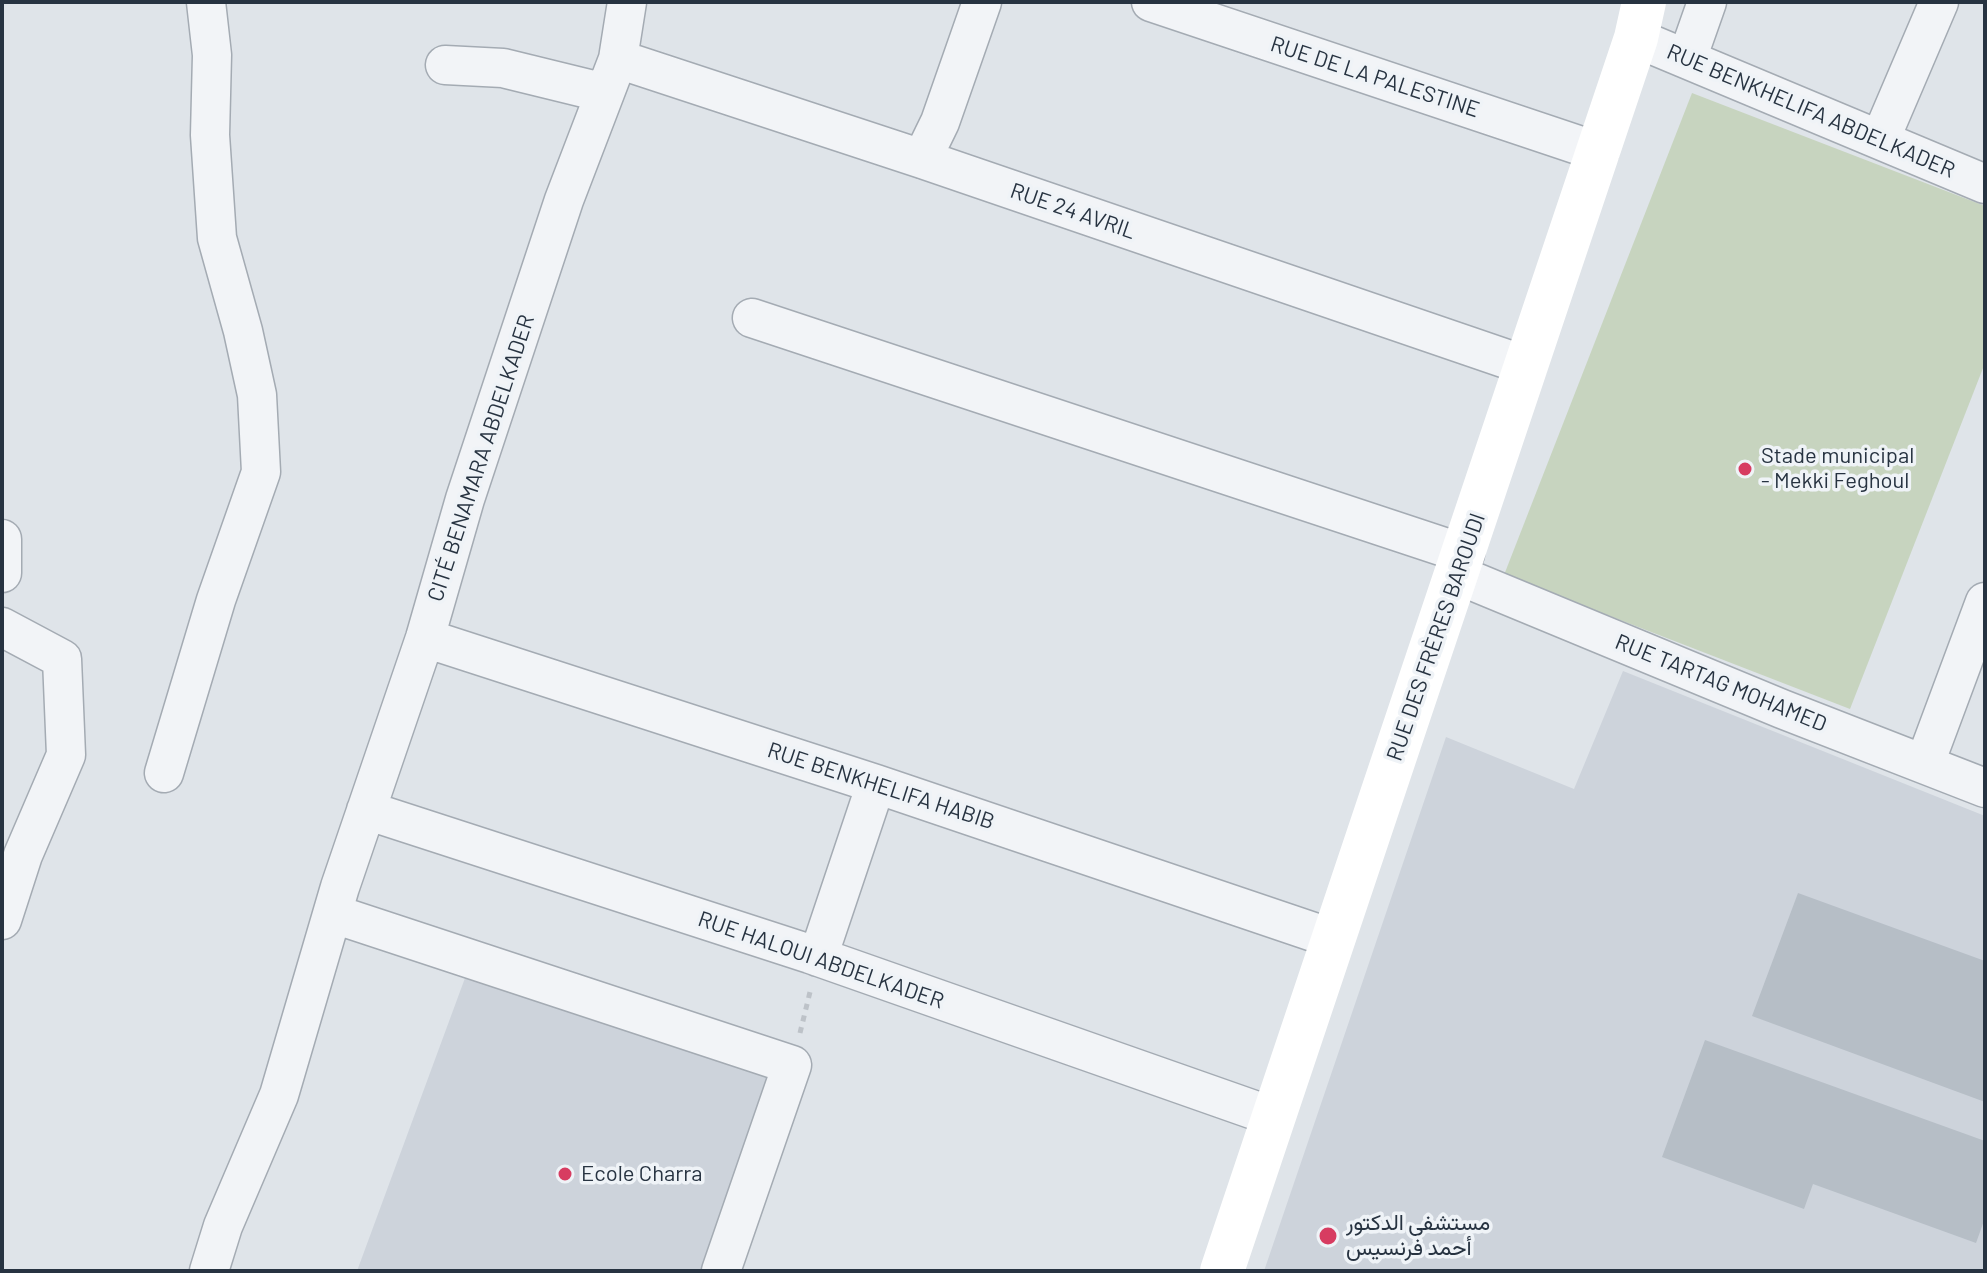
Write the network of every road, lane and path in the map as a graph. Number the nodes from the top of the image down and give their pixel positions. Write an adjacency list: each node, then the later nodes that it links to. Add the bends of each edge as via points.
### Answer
1 (206, 2): 24 (street, via 217,238 257,395 261,472)
2 (627, 2): 10 (street, CITÉ BENAMARA ABDELKADER)
3 (982, 2): 13 (street)
4 (1151, 2): 12 (street, RUE DE LA PALESTINE)
5 (1707, 2): 8 (street)
6 (1939, 2): 11 (street)
7 (1640, 20): 8 (street, RUE BENKHELIFA ABDELKADER); 12 (street, RUE DES FRÈRES BAROUDI)
8 (1687, 59): 11 (street, RUE BENKHELIFA ABDELKADER)
9 (445, 65): 10 (street, RUE 24 AVRIL)
10 (611, 76): 13 (street, RUE 24 AVRIL); 22 (street, CITÉ BENAMARA ABDELKADER, via 465,499)
11 (1880, 140): 14 (street, RUE BENKHELIFA ABDELKADER)
12 (1599, 152): 16 (street, RUE DES FRÈRES BAROUDI)
13 (922, 159): 16 (street, RUE 24 AVRIL)
14 (1985, 184)
15 (752, 318): 18 (street, RUE TARTAG MOHAMED)
16 (1527, 366): 18 (street, RUE DES FRÈRES BAROUDI)
17 (2, 539): 19 (street)
18 (1461, 564): 23 (street, RUE TARTAG MOHAMED, via 1782,709); 30 (street, RUE DES FRÈRES BAROUDI)
19 (2, 573)
20 (1985, 602): 23 (street)
21 (2, 627): 29 (street, via 62,659 66,755)
22 (425, 638): 25 (street, RUE BENKHELIFA HABIB); 27 (street, CITÉ BENAMARA ABDELKADER)
23 (1925, 763): 26 (street, RUE TARTAG MOHAMED)
24 (164, 773)
25 (876, 784): 30 (street, RUE BENKHELIFA HABIB); 31 (street)
26 (1985, 788)
27 (366, 810): 28 (street, CITÉ BENAMARA ABDELKADER); 31 (street, RUE HALOUI ABDELKADER)
28 (334, 914): 32 (street); 34 (street, CITÉ BENAMARA ABDELKADER, via 279,1095)
29 (2, 920)
30 (1334, 939): 33 (street, RUE DES FRÈRES BAROUDI)
31 (818, 957): 32 (path); 33 (street, RUE HALOUI ABDELKADER)
32 (792, 1065): 35 (street)
33 (1274, 1117): 36 (street, RUE DES FRÈRES BAROUDI)
34 (209, 1271)
35 (721, 1271)
36 (1222, 1271)

